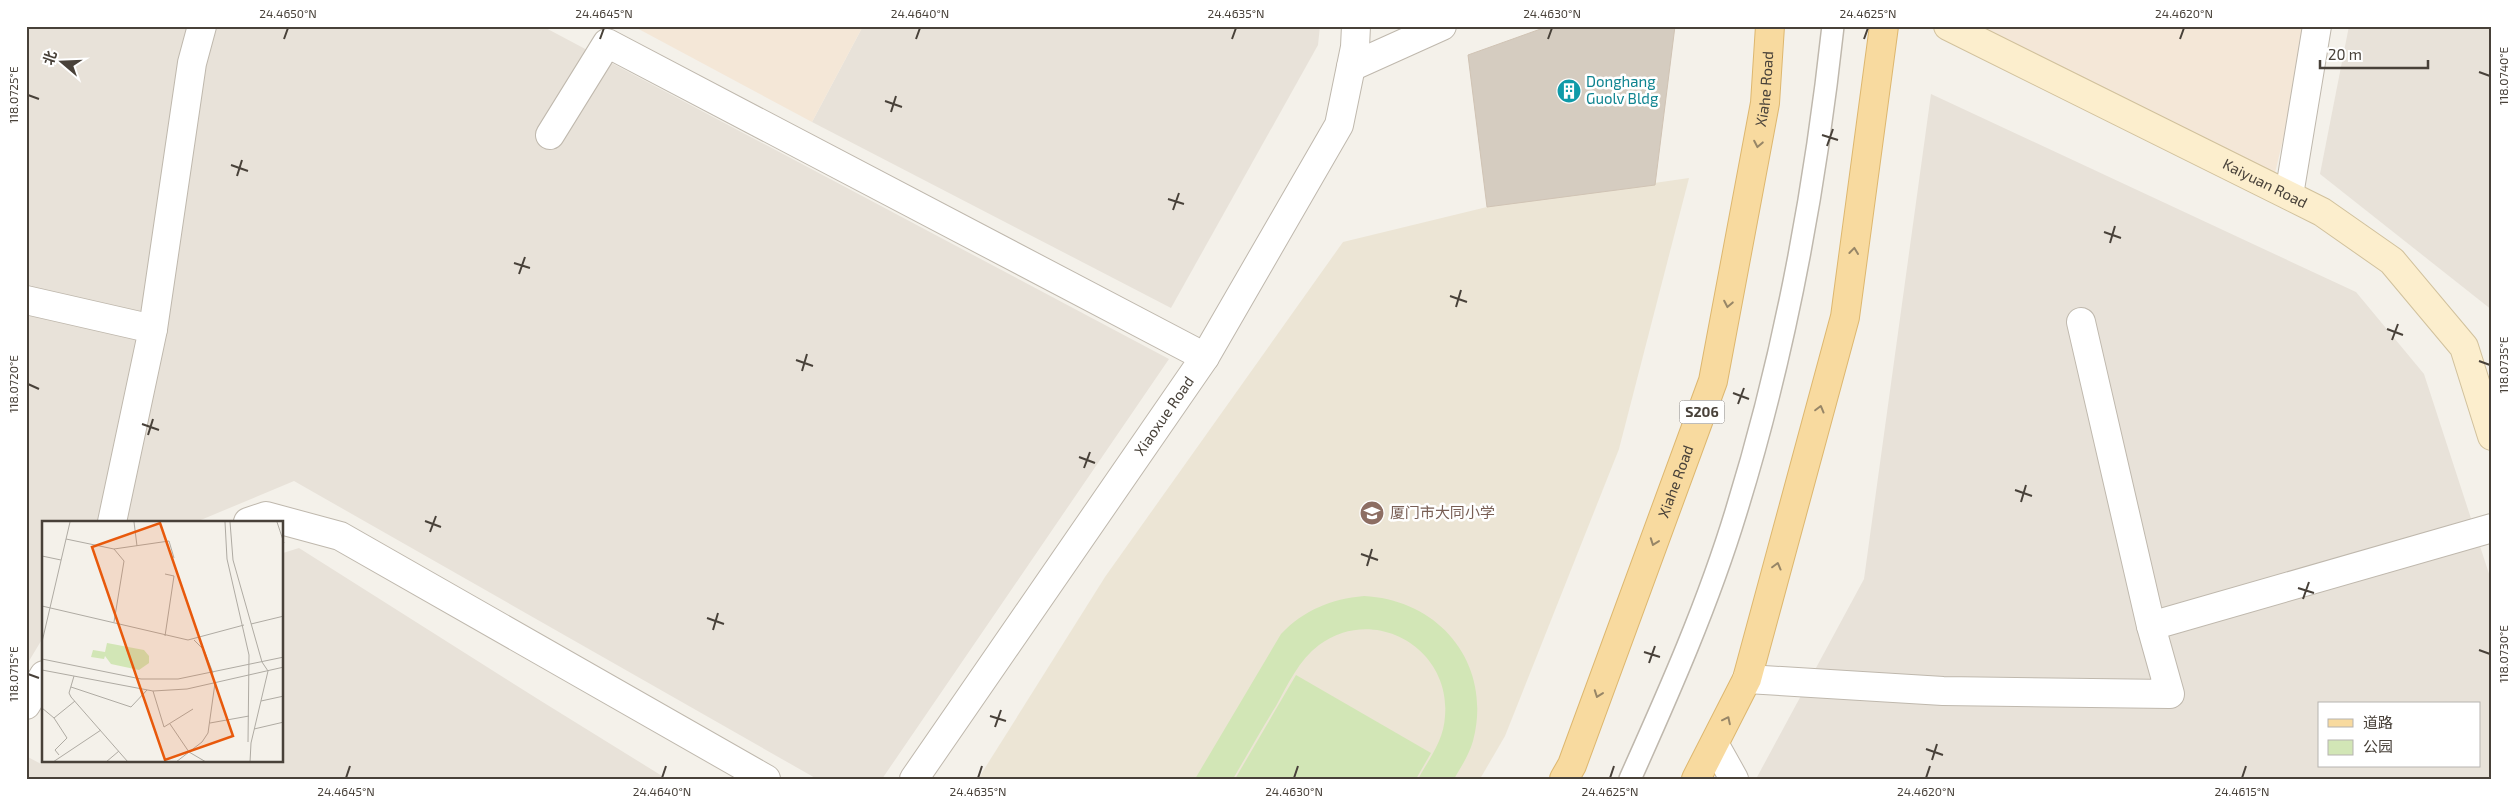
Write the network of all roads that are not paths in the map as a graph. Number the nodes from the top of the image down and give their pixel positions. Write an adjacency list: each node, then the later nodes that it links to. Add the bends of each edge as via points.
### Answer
1 (202, 26): 14 (street, via 192,63)
2 (1356, 26): 9 (street, Xiaoxue Road)
3 (1442, 26): 9 (street)
4 (1770, 26): 27 (main road, Xiahe Road / S206, one-way to 27, via 1765,103 1713,381 1572,765)
5 (1834, 26): 28 (lane, via 1812,186 1782,348 1761,427 1705,604)
6 (1884, 26): 22 (main road, one-way to 6, via 1845,317)
7 (1948, 26): 11 (street, Kaiyuan Road)
8 (2317, 26): 11 (street)
9 (1351, 67): 15 (street, Xiaoxue Road, via 1339,125)
10 (550, 135): 15 (street, via 607,43)
11 (2288, 195): 16 (street, Kaiyuan Road, via 2322,212 2392,261 2464,347)
12 (26, 300): 14 (street)
13 (2081, 322): 20 (street)
14 (152, 329): 17 (street)
15 (1205, 357): 26 (street, Xiaoxue Road)
16 (2492, 436)
17 (112, 521)
18 (251, 521): 25 (street, via 266,516 340,536)
19 (2492, 528): 20 (street)
20 (2151, 626): 22 (street, via 2170,694 1943,691)
21 (42, 678): 23 (street)
22 (1746, 679): 24 (main road, one-way to 22)
23 (26, 705)
24 (1715, 745): 29 (main road); 30 (street)
25 (766, 779)
26 (914, 779)
27 (1564, 779)
28 (1630, 779)
29 (1696, 779)
30 (1734, 779)

